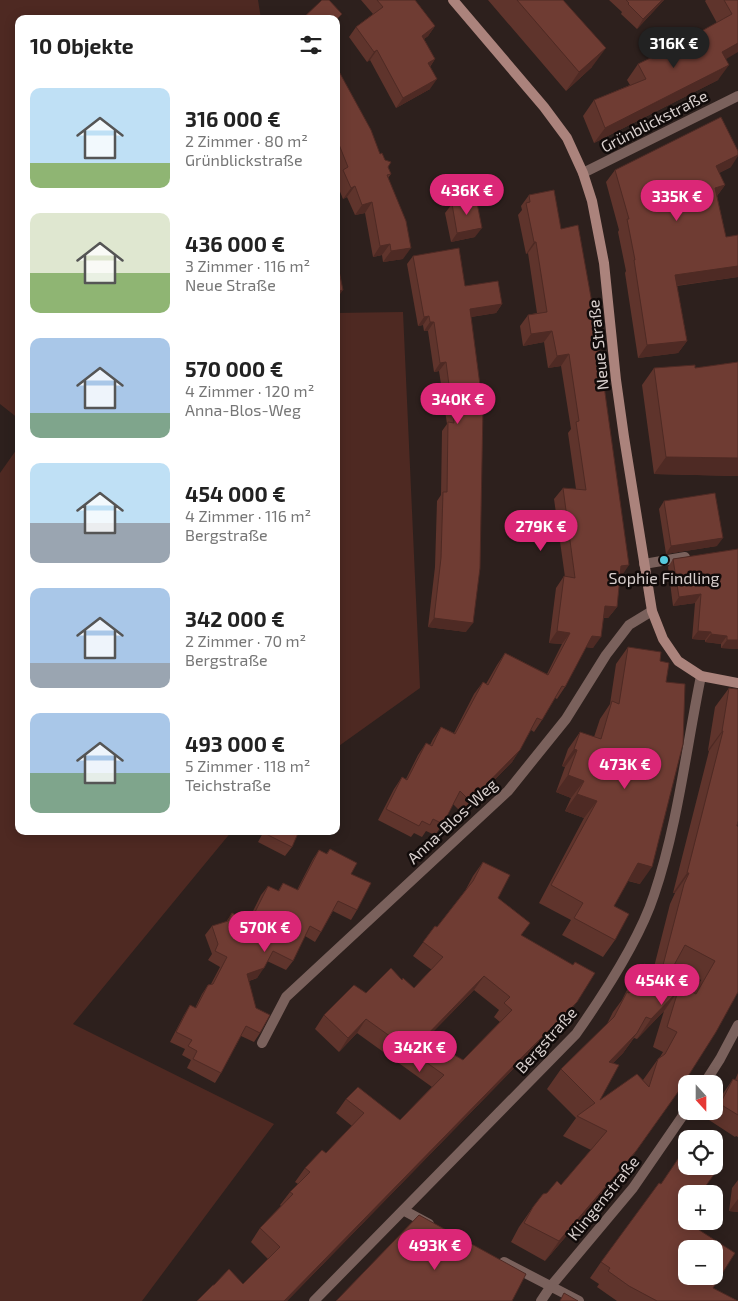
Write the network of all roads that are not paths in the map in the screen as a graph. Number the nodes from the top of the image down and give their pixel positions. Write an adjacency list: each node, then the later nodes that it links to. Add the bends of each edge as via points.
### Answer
1 (452, 0): 3 (street, Neue Straße, via 544,107 567,138)
2 (738, 96): 3 (street, Grünblickstraße)
3 (583, 173): 5 (street, Neue Straße, via 604,263 616,380)
4 (691, 557): 5 (street)
5 (644, 564): 6 (street, Neue Straße)
6 (652, 611): 7 (street, Neue Straße, via 663,639 678,660); 10 (street, Anna-Blos-Weg, via 629,625 566,718 508,791 286,998)
7 (701, 676): 8 (street, Neue Straße); 13 (street, Bergstraße, via 680,795 654,896 637,934 597,1005 576,1034)
8 (738, 683)
9 (738, 1025): 11 (street)
10 (262, 1043)
11 (710, 1075)
12 (680, 1120): 16 (street, Klingenstraße, via 633,1188)
13 (403, 1210): 14 (street); 17 (street, Bergstraße)
14 (438, 1228)
15 (498, 1259): 16 (street)
16 (551, 1286): 18 (street, Klingenstraße); 19 (street)
17 (314, 1301)
18 (541, 1301)
19 (579, 1301)

